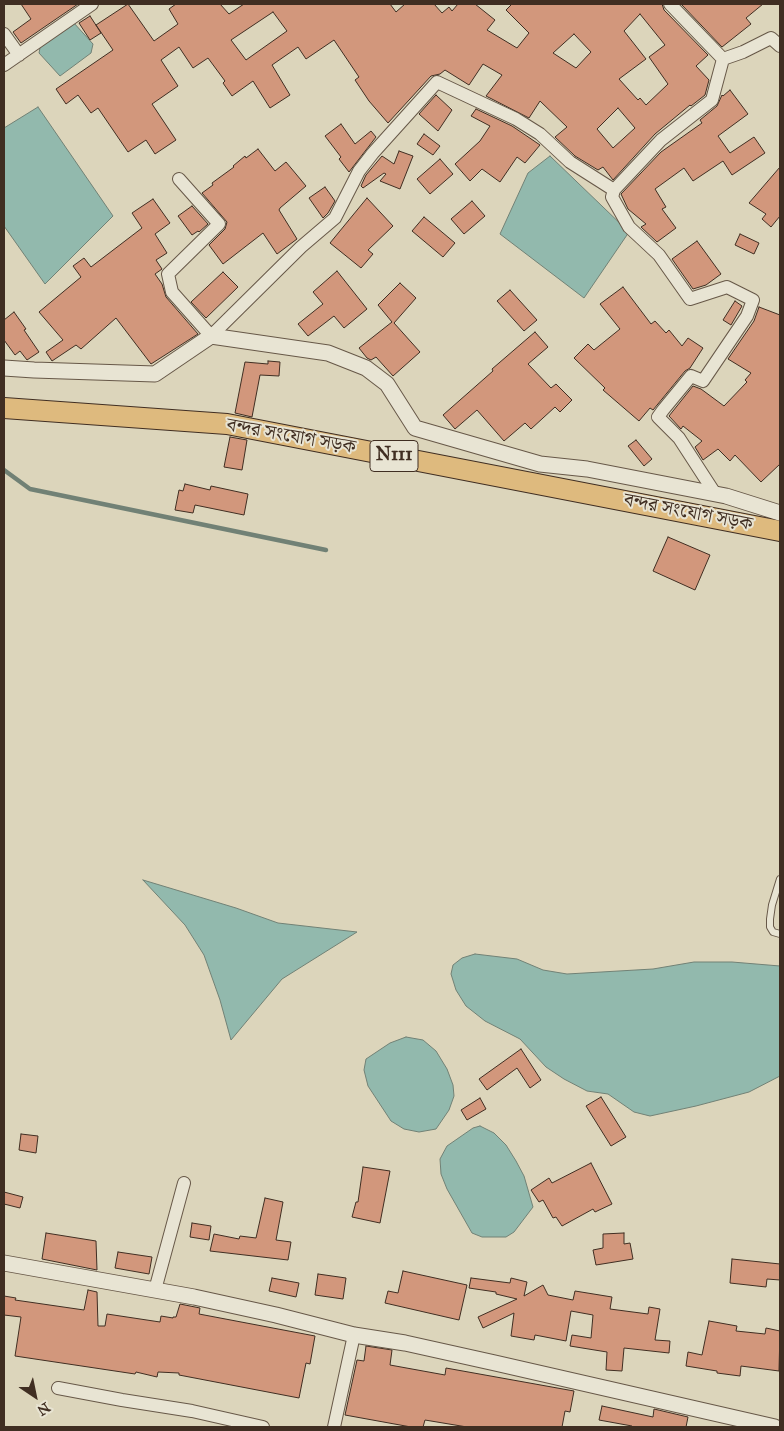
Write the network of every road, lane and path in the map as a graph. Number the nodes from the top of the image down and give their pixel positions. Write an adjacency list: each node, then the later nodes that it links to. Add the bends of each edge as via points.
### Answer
1 (92, 4): 5 (street)
2 (670, 4): 6 (street)
3 (4, 34): 5 (street)
4 (780, 46): 6 (street, via 771,38)
5 (19, 55): 7 (street)
6 (723, 59): 9 (street, via 712,100 661,140)
7 (4, 65)
8 (179, 179): 10 (street, via 219,224 168,274 172,292)
9 (614, 190): 10 (street, via 570,162 540,134 516,119 437,82 373,153 335,218); 13 (street, via 612,197 629,227 659,255 690,299 727,287 753,300 747,316 703,380 691,376 658,417 679,438)
10 (211, 336): 11 (street, via 155,374); 13 (street, via 328,354 366,368 387,384 415,428 540,464 586,469)
11 (4, 368)
12 (4, 408): 15 (highway, বন্দর সংযোগ সড়ক / N111, via 227,424)
13 (716, 495): 14 (street)
14 (780, 513)
15 (780, 531)
16 (780, 879): 17 (lane, via 772,905 770,927)
17 (780, 934)
18 (184, 1183): 20 (street)
19 (4, 1262): 20 (street)
20 (155, 1290): 21 (street)
21 (354, 1334): 24 (street); 25 (street)
22 (58, 1388): 23 (street, via 192,1410)
23 (263, 1427)
24 (334, 1427)
25 (775, 1427)

